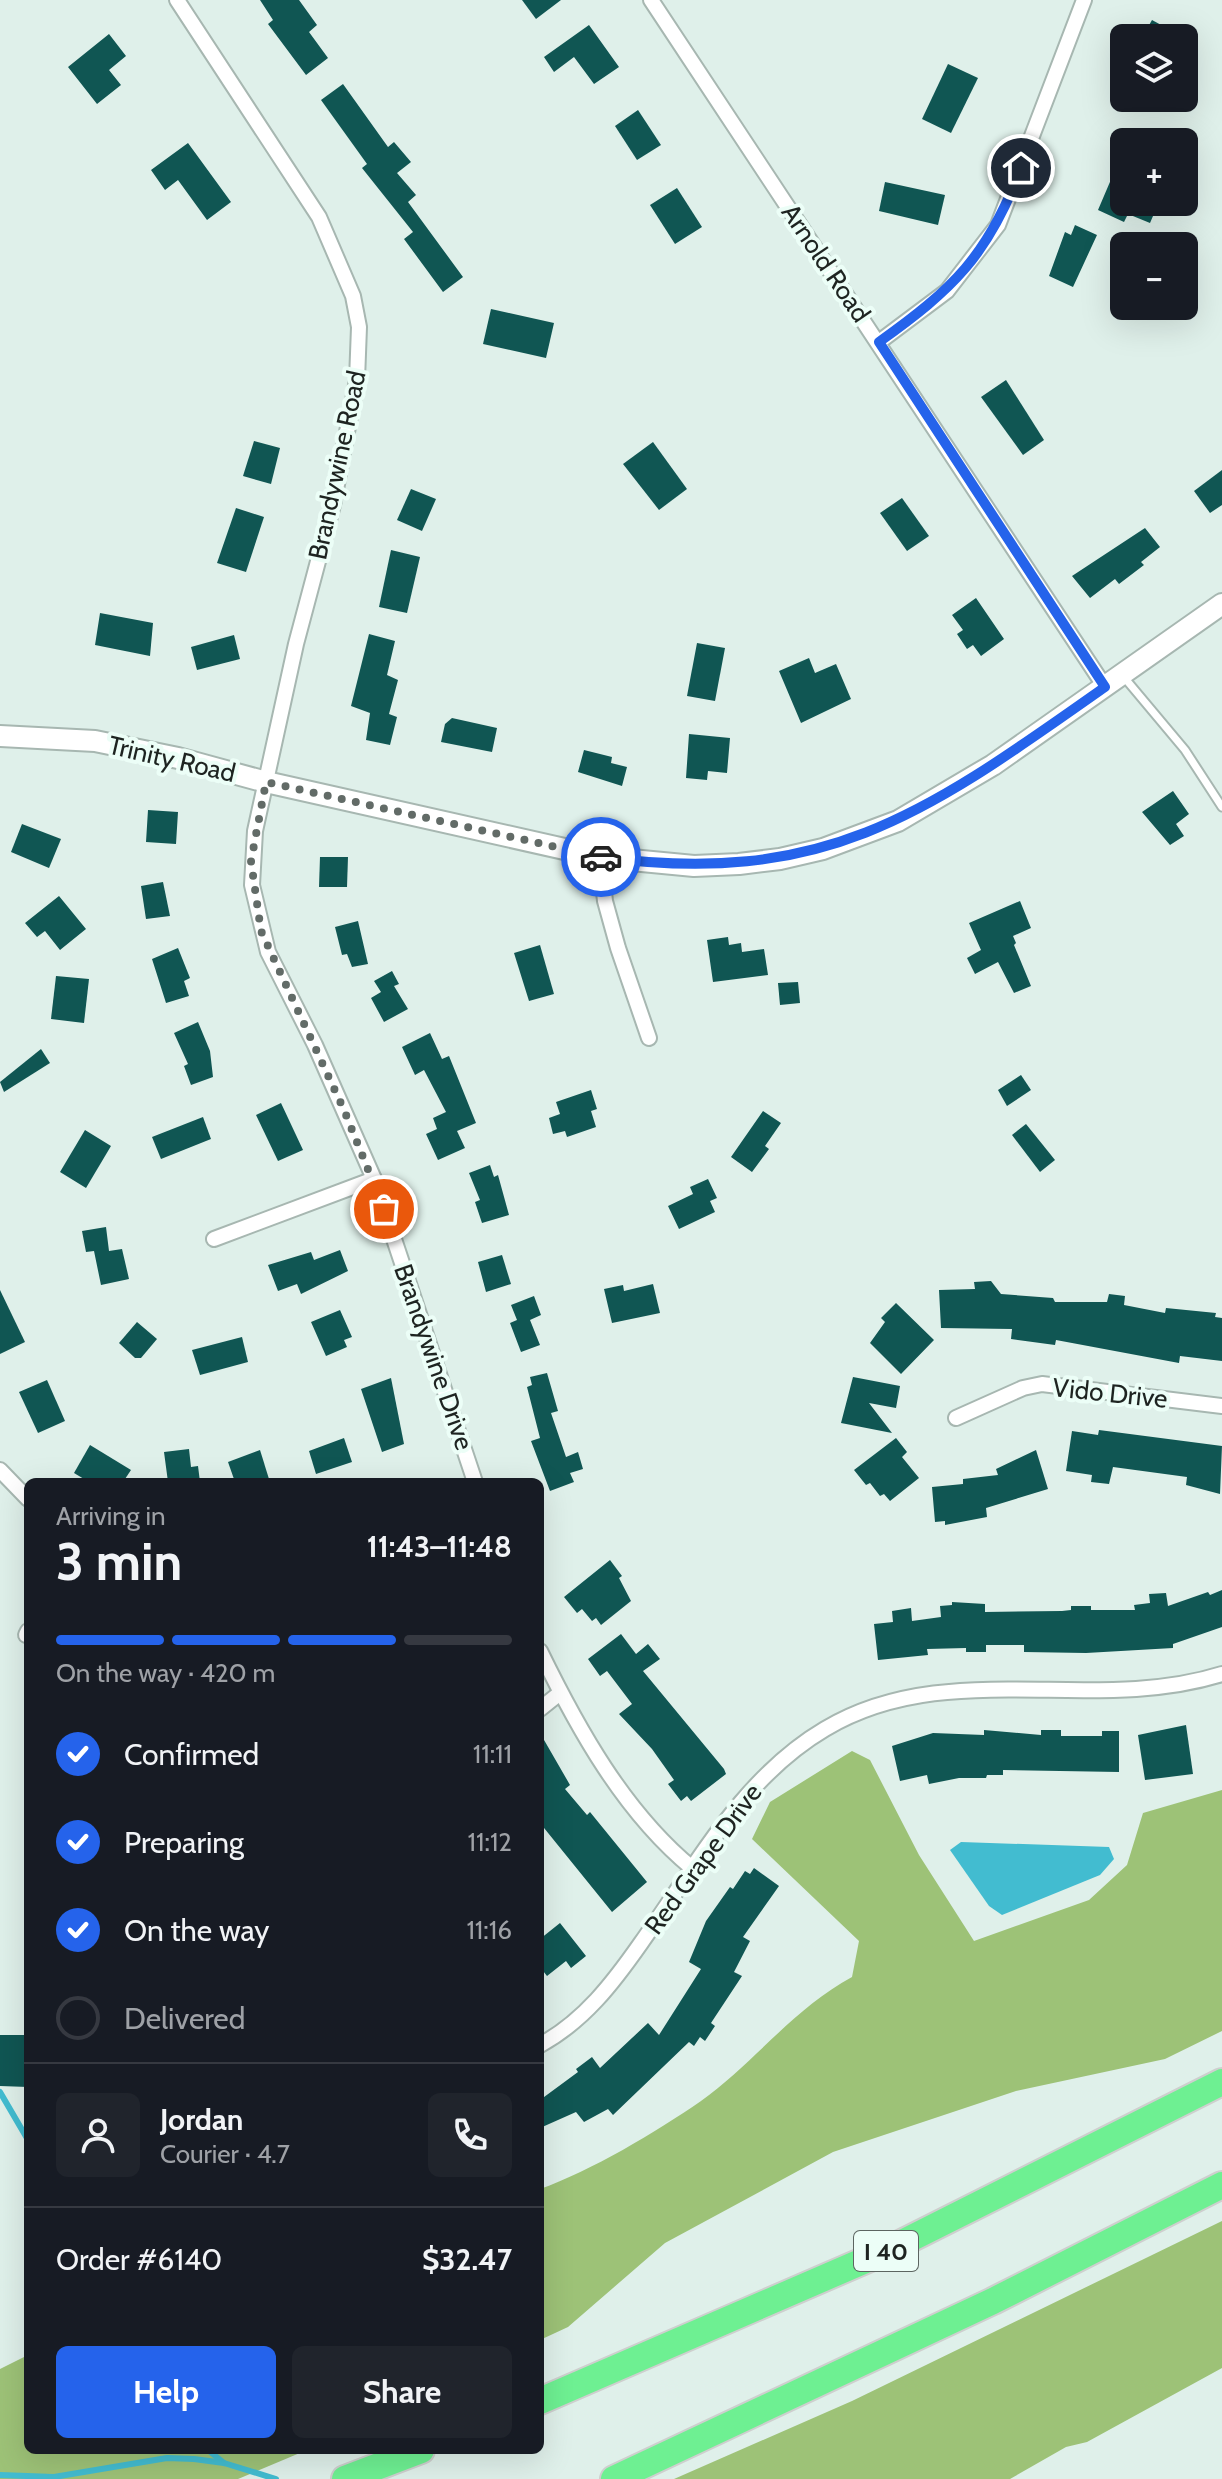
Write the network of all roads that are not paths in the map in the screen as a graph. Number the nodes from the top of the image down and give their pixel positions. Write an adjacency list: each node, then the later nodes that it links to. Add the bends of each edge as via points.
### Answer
1 (177, 0): 8 (street, Brandywine Road, via 319,217 338,255 359,327 349,431)
2 (651, 0): 4 (street, Arnold Road)
3 (1084, 0): 4 (street, via 998,225 947,291)
4 (879, 342): 6 (street, Arnold Road)
5 (1222, 604): 6 (main road, Trinity Road)
6 (1113, 681): 9 (lane, via 1185,750); 10 (main road, Trinity Road, via 993,765 863,836 780,859 739,864 694,866)
7 (0, 736): 8 (main road, Trinity Road, via 95,741)
8 (266, 782): 10 (main road, Trinity Road); 12 (street, Brandywine Drive, via 251,861 261,931)
9 (1222, 807)
10 (600, 857): 11 (street, via 605,901)
11 (649, 1038)
12 (374, 1179): 13 (street); 17 (street, Brandywine Drive)
13 (214, 1239)
14 (1222, 1406): 15 (street, Vido Drive, via 1042,1384)
15 (956, 1418)
16 (0, 1470): 18 (street)
17 (469, 1478)
18 (24, 1495)
19 (544, 1659): 21 (street)
20 (1222, 1674): 23 (street, Red Grape Drive, via 1145,1690 935,1691 865,1711 827,1727 776,1764)
21 (560, 1693): 22 (street); 23 (street, via 632,1804)
22 (544, 1706)
23 (692, 1868): 24 (street, Red Grape Drive, via 609,1987)
24 (544, 2043)
25 (1222, 2082): 27 (highway, I 40, via 884,2252)
26 (1222, 2185): 30 (highway, via 993,2301)
27 (544, 2399)
28 (411, 2454): 29 (highway)
29 (345, 2479)
30 (614, 2479)

